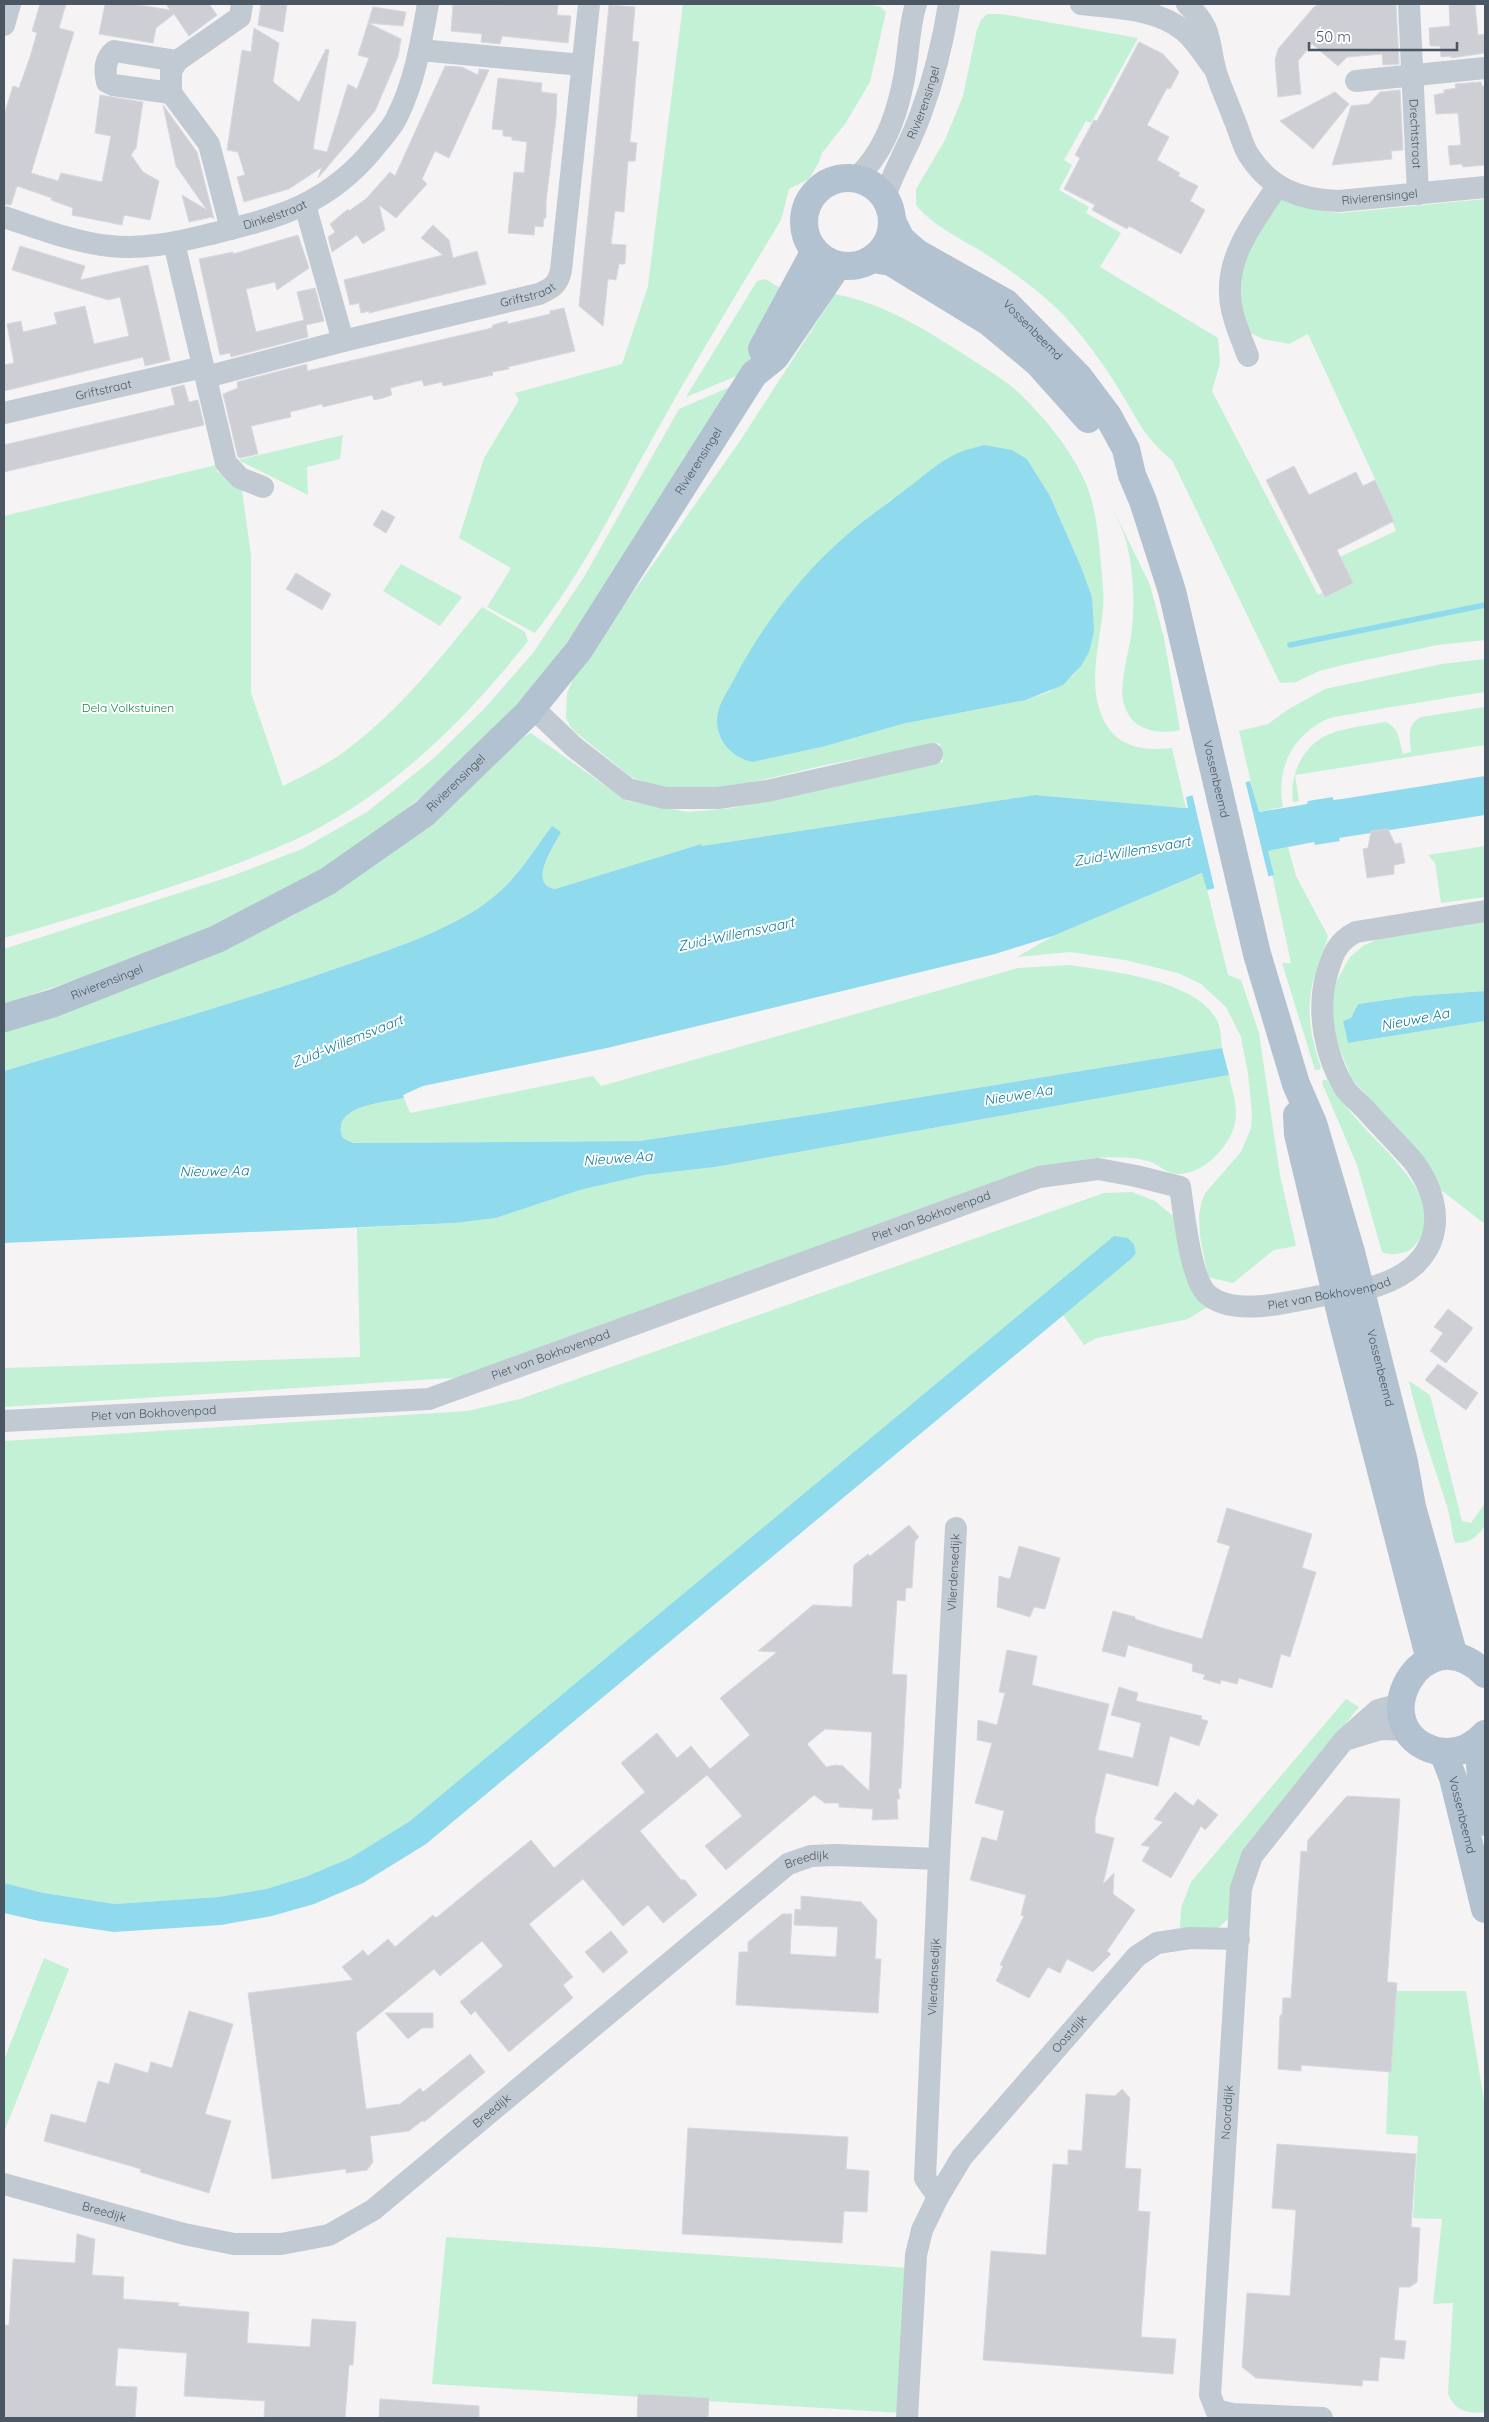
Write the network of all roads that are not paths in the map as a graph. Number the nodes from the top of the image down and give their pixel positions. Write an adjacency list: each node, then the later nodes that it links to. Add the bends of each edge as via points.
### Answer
1 (10, 4): 11 (street)
2 (242, 4): 13 (street, via 240,17)
3 (428, 4): 12 (street, Dinkelstraat)
4 (588, 4): 14 (street, Griftstraat)
5 (916, 4): 20 (street, Rivierensingel, via 903,83 893,119 884,143)
6 (949, 4): 24 (street, Rivierensingel, via 938,62 920,116)
7 (1081, 4): 10 (street, Rivierensingel, via 1152,14)
8 (1409, 4): 17 (street, Drechtstraat)
9 (1192, 5): 10 (street); 16 (street, Rivierensingel, via 1203,20 1210,39)
10 (1175, 24): 16 (street, Rivierensingel)
11 (4, 25)
12 (420, 50): 14 (street); 25 (street, Dinkelstraat, via 410,88 396,119 360,166)
13 (177, 61): 19 (street, via 171,71); 19 (street, via 114,51 106,65 107,82)
14 (582, 65): 33 (street, Griftstraat, via 561,270 553,288)
15 (1485, 68): 17 (street)
16 (1216, 71): 21 (street, Rivierensingel, via 1248,154)
17 (1412, 74): 18 (street); 23 (street, Drechtstraat)
18 (1356, 81)
19 (172, 93): 28 (street, via 209,144)
20 (856, 178): 24 (main road, via 878,188); 30 (main road, via 830,181 810,200 804,226)
21 (1278, 186): 23 (street, Rivierensingel, via 1316,200); 34 (street, via 1241,242 1232,267 1229,294)
22 (1485, 187): 23 (street, Rivierensingel)
23 (1418, 194)
24 (885, 197): 27 (main road)
25 (305, 204): 28 (street, Dinkelstraat, via 275,217); 33 (street)
26 (4, 216): 29 (street, Dinkelstraat, via 79,241 110,246 142,248)
27 (893, 223): 31 (main road, via 887,244); 38 (main road, Vossenbeemd, via 901,240 916,253 1006,303 1053,349 1108,416 1126,448)
28 (231, 229): 29 (street, Dinkelstraat)
29 (174, 243): 36 (street)
30 (815, 251): 32 (main road); 35 (main road, Rivierensingel, via 763,346)
31 (873, 259): 32 (main road, via 862,264); 38 (main road, Vossenbeemd, via 891,262 989,322 1062,388 1094,426 1112,456)
32 (838, 265): 35 (main road, Rivierensingel, via 775,357)
33 (343, 341): 36 (street, Griftstraat)
34 (1248, 356)
35 (758, 371): 40 (main road, Rivierensingel, via 578,650)
36 (205, 372): 37 (street, Griftstraat); 39 (street, via 226,464 240,478)
37 (4, 413)
38 (1132, 475): 44 (main road, Vossenbeemd, via 1144,501 1172,591 1257,954 1296,1084 1298,1134)
39 (263, 487)
40 (532, 707): 41 (street, via 574,747 628,789 665,798 718,798 767,791); 43 (main road, Rivierensingel, via 425,813 328,881 217,938 54,1002)
41 (932, 754)
42 (1485, 911): 44 (street, Piet van Bokhovenpad, via 1356,932 1343,939 1332,959 1322,1007 1324,1036 1333,1066 1345,1089 1423,1174 1436,1214 1428,1250 1403,1274 1378,1285)
43 (4, 1018)
44 (1348, 1291): 45 (street, Piet van Bokhovenpad, via 1282,1304 1246,1306 1229,1304 1208,1294 1196,1275 1180,1187 1098,1169 1040,1177 429,1399); 47 (main road, Vossenbeemd)
45 (4, 1421)
46 (956, 1528): 55 (street, Vlierdensedijk)
47 (1442, 1658): 48 (main road, via 1477,1665); 49 (main road, via 1418,1667 1402,1690)
48 (1485, 1674)
49 (1400, 1704): 50 (main road); 52 (street, Noorddijk, via 1378,1710)
50 (1407, 1730): 52 (street, via 1381,1729); 53 (main road, via 1420,1743)
51 (1482, 1738): 53 (main road, via 1467,1748); 54 (main road, Vossenbeemd)
52 (1344, 1740): 57 (street, Noorddijk, via 1252,1856 1241,1888)
53 (1443, 1752): 56 (main road, Vossenbeemd, via 1453,1778)
54 (1485, 1822)
55 (939, 1859): 58 (street, Breedijk, via 835,1855 811,1856 788,1864 374,2210 329,2235 281,2244 234,2244 184,2234); 59 (street, Vlierdensedijk, via 925,2178)
56 (1485, 1909)
57 (1239, 1939): 59 (street, Oostdijk, via 1190,1938 1157,1943 1137,1956 962,2157); 61 (street, Noorddijk, via 1210,2395 1216,2410 1232,2414)
58 (4, 2184)
59 (938, 2197): 60 (street, via 922,2230 916,2255)
60 (907, 2418)
61 (1322, 2418)

